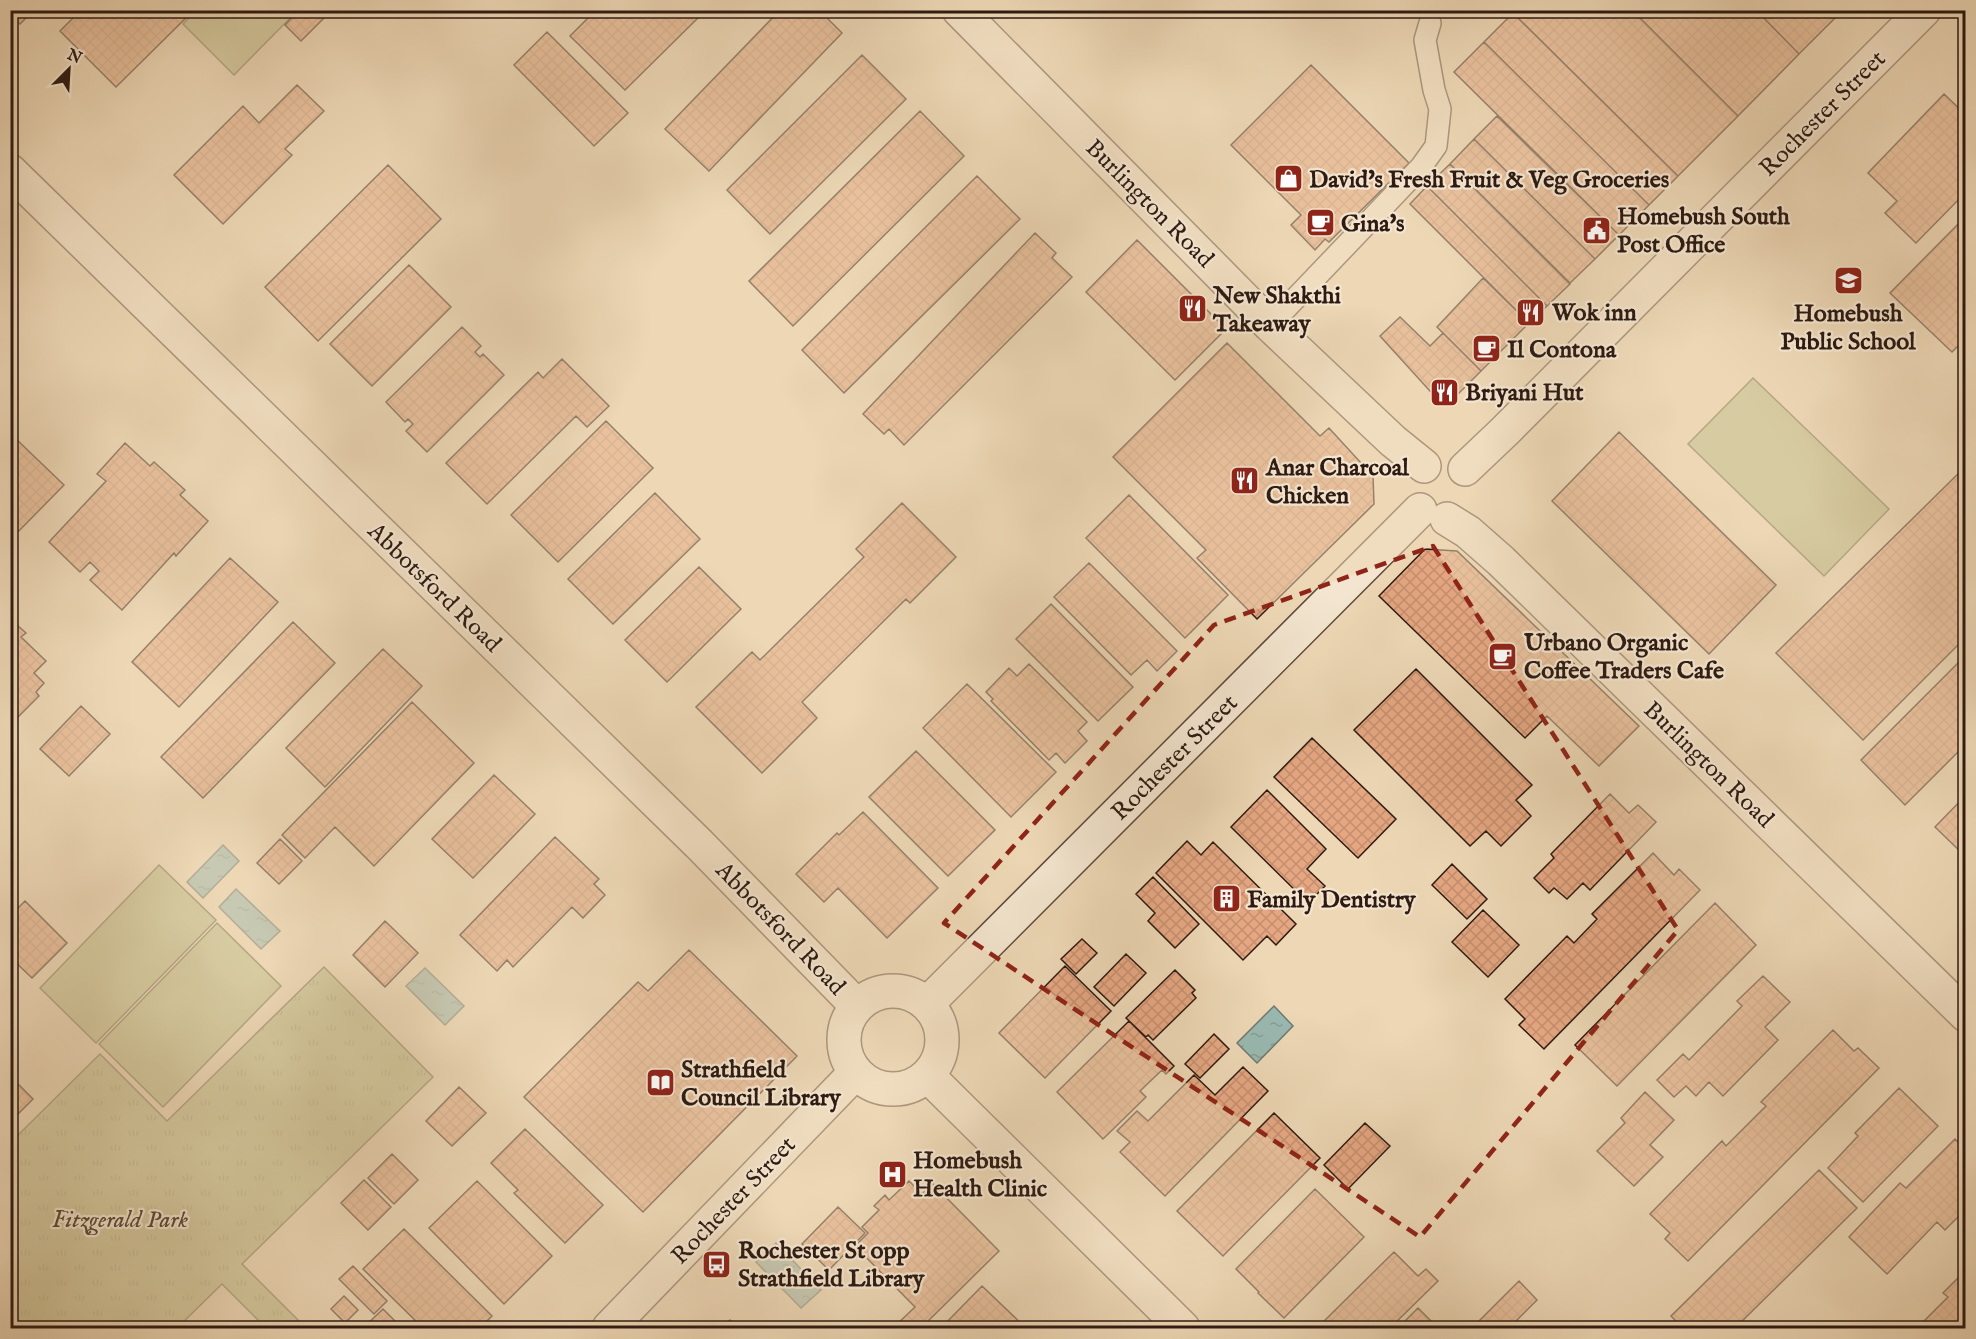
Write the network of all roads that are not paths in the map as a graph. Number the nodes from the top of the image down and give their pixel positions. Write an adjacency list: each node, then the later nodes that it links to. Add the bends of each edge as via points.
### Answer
1 (959, 10): 5 (street, Burlington Road)
2 (1923, 10): 7 (street, Rochester Street, via 1505,431)
3 (1430, 23): 5 (lane, via 1425,40 1440,109 1436,146 1421,167)
4 (10, 171): 9 (street, Abbotsford Road, via 699,844)
5 (1270, 325): 6 (street, Burlington Road)
6 (1424, 466): 7 (street, Burlington Road, via 1440,459 1458,463); 7 (street, via 1413,481 1414,501)
7 (1455, 499): 8 (street, Rochester Street); 10 (street, Burlington Road, via 1468,532)
8 (927, 1004): 9 (street, via 915,995 892,991 869,996); 12 (street, via 937,1016 943,1048)
9 (857, 1006): 11 (street, via 844,1031 848,1060)
10 (1965, 1015)
11 (856, 1072): 12 (street, via 868,1083 899,1089); 13 (street, Rochester Street)
12 (928, 1076): 14 (street)
13 (609, 1329)
14 (1183, 1329)

